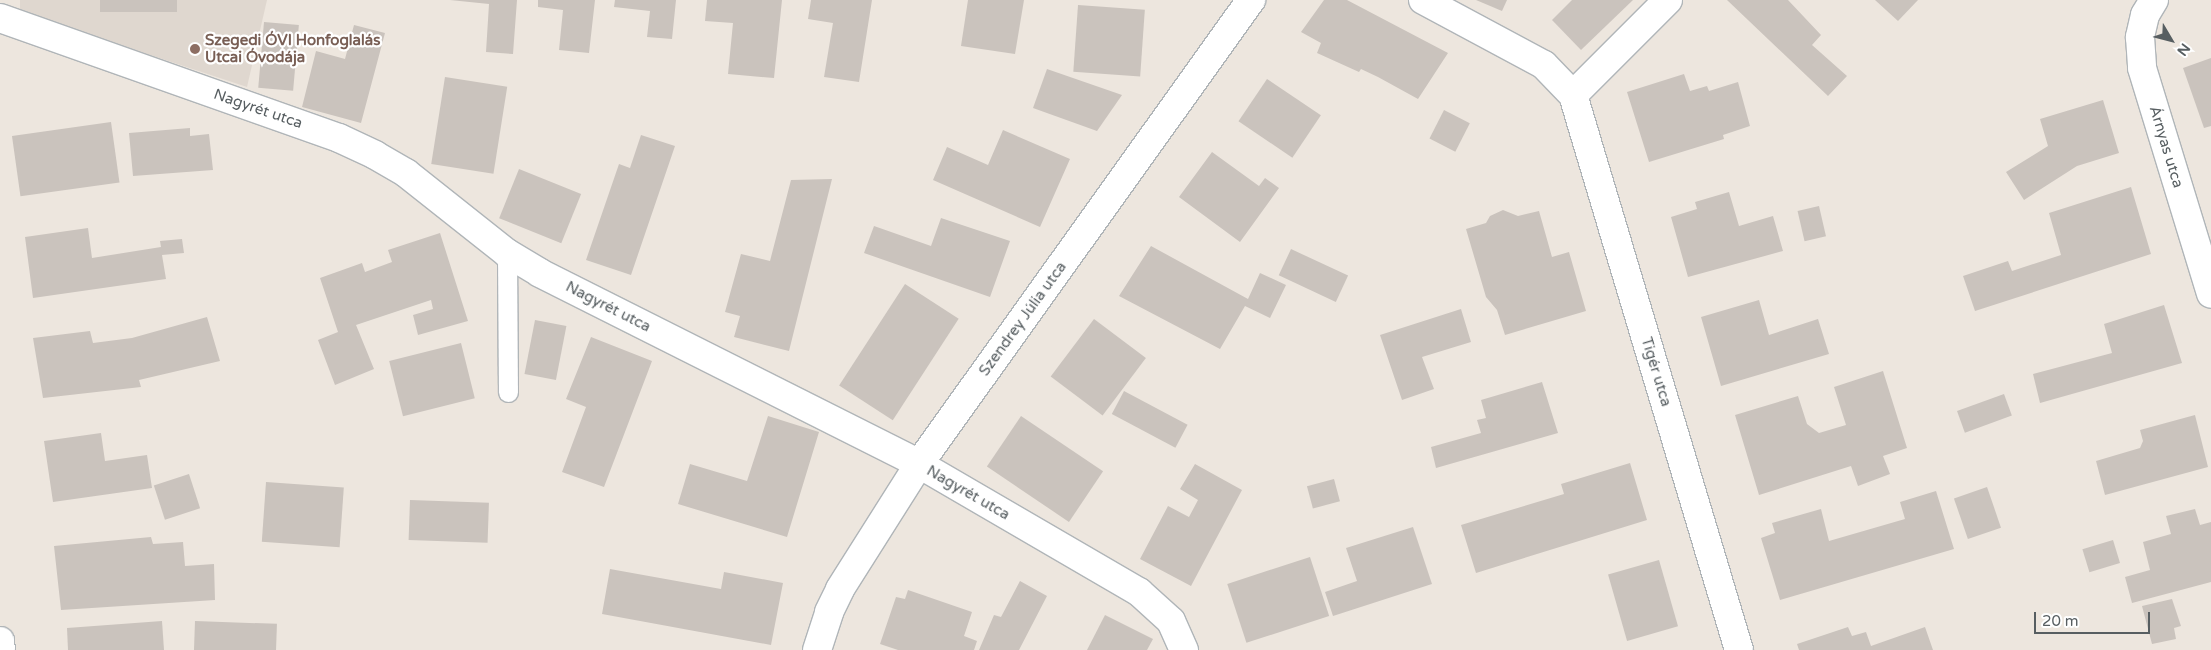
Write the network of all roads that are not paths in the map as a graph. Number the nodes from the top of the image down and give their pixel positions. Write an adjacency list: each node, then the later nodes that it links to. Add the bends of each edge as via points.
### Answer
1 (1251, 0): 10 (street, Szendrey Júlia utca)
2 (1423, 0): 6 (street, Tigér utca, via 1544,64)
3 (1668, 0): 6 (street)
4 (2154, 0): 8 (street, Árnyas utca, via 2145,15 2140,37 2142,68)
5 (0, 18): 7 (street, Nagyrét utca, via 339,138 406,173)
6 (1573, 95): 15 (street, Tigér utca)
7 (507, 252): 9 (lane); 10 (street, Nagyrét utca, via 540,273)
8 (2211, 294)
9 (508, 392)
10 (919, 464): 13 (street, Szendrey Júlia utca, via 840,589); 14 (street, Nagyrét utca, via 1139,592 1171,621)
11 (0, 641): 12 (street)
12 (1, 650)
13 (817, 650)
14 (1184, 650)
15 (1739, 650)

